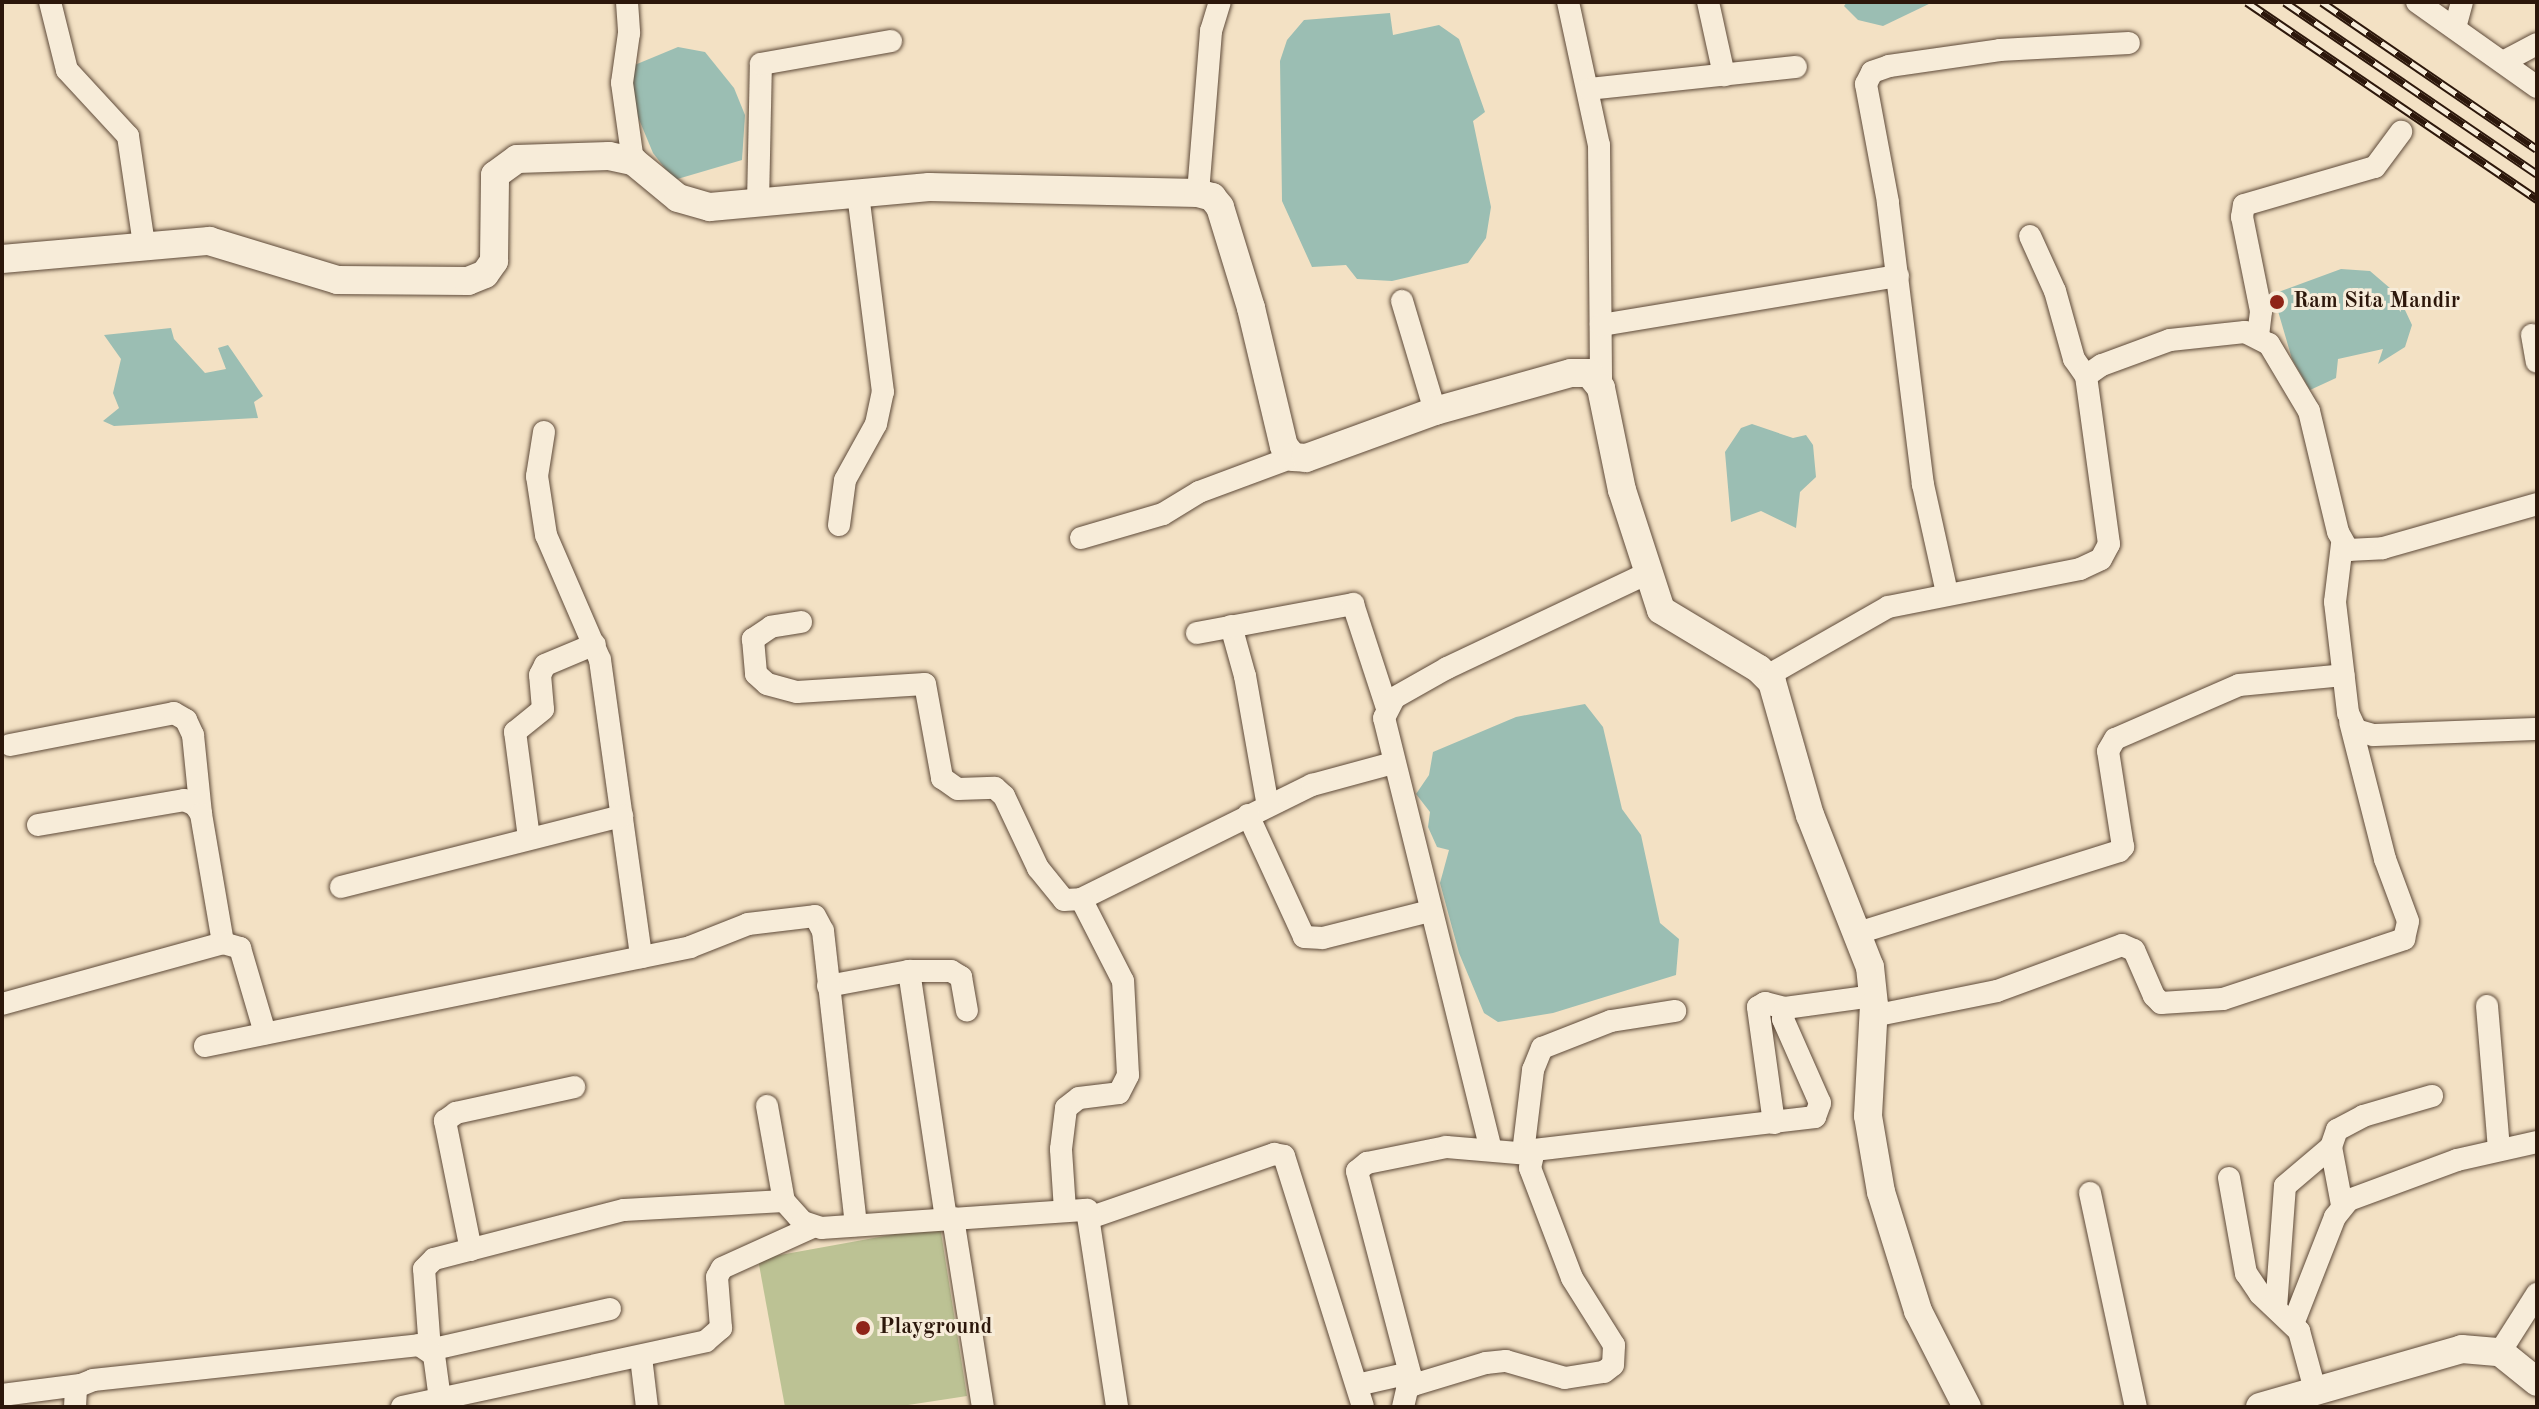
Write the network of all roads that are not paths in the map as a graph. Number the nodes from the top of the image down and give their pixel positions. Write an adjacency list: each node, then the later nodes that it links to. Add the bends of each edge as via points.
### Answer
1 (50, 2): 23 (street, via 67,70 128,136)
2 (627, 2): 18 (street, via 622,83)
3 (1220, 2): 19 (street, via 1211,31)
4 (1568, 2): 16 (street)
5 (1708, 2): 14 (street)
6 (2417, 2): 8 (street)
7 (2462, 2): 8 (street)
8 (2455, 28): 12 (street)
9 (891, 41): 21 (street, via 761,64)
10 (2129, 43): 25 (street, via 2000,50 1872,72 1866,84)
11 (2537, 44): 12 (street)
12 (2503, 62): 15 (street)
13 (1796, 67): 14 (street)
14 (1724, 75): 16 (street)
15 (2537, 87)
16 (1589, 89): 27 (street, via 1599,145)
17 (2401, 132): 29 (street, via 2375,167 2244,205 2261,311)
18 (633, 161): 21 (street, via 691,205); 23 (street, via 609,156 507,163 495,175 494,261 485,274 468,281 366,284 337,280 234,245)
19 (1198, 193): 20 (street, via 958,187); 35 (street, via 1212,197 1220,207 1284,446)
20 (858, 194): 21 (street); 37 (street, via 883,392 876,424 845,480)
21 (758, 203)
22 (2030, 236): 31 (street, via 2055,291 2074,359)
23 (144, 245): 24 (street)
24 (2, 259)
25 (1898, 276): 27 (street); 41 (street, via 1923,485)
26 (1402, 301): 33 (street)
27 (1601, 325): 32 (street)
28 (2532, 335): 30 (street)
29 (2258, 336): 31 (street, via 2237,332 2170,340); 39 (street, via 2282,361 2303,396)
30 (2537, 362)
31 (2086, 376): 41 (street, via 2106,554 2080,569)
32 (1601, 388): 33 (street, via 1589,373 1571,373); 40 (street)
33 (1435, 411): 35 (street, via 1306,458)
34 (544, 432): 45 (street, via 537,476 546,535)
35 (1293, 457): 38 (street, via 1199,492 1163,514)
36 (2537, 504): 39 (street, via 2361,553)
37 (839, 525)
38 (1081, 538)
39 (2342, 544): 46 (street, via 2335,579)
40 (1646, 574): 47 (street, via 1669,619); 48 (street, via 1447,668)
41 (1947, 593): 47 (street, via 1888,607)
42 (801, 622): 59 (street, via 771,627 753,639 756,674 767,684 797,692 925,684 947,785 995,788 1004,796 1047,882 1064,900)
43 (1231, 626): 44 (street); 48 (street, via 1353,604); 53 (street)
44 (1197, 633)
45 (595, 644): 55 (street); 57 (street, via 545,665 540,675 543,709 515,732)
46 (2344, 675): 49 (street); 61 (street, via 2239,685 2115,739 2108,751 2123,847 2119,851)
47 (1767, 676): 61 (street, via 1810,815)
48 (1387, 708): 52 (street, via 1385,732)
49 (2350, 722): 50 (street, via 2362,734 2373,735); 67 (street, via 2385,859 2408,921 2404,939 2223,999 2161,1003 2134,950 2122,945 1997,991)
50 (2537, 729)
51 (10, 745): 54 (street, via 174,713 186,720 193,735)
52 (1393, 763): 53 (street, via 1312,785); 60 (street)
53 (1258, 810): 59 (street); 60 (street, via 1304,937 1323,938)
54 (201, 814): 56 (street, via 184,800); 62 (street)
55 (622, 816): 57 (street); 63 (street)
56 (38, 825)
57 (529, 838): 58 (street)
58 (341, 887)
59 (1081, 899): 87 (street, via 1123,981 1128,1075 1119,1093 1079,1098 1066,1108 1061,1149)
60 (1430, 911): 81 (street)
61 (1858, 933): 67 (street)
62 (223, 943): 66 (street); 72 (street, via 240,948)
63 (641, 957): 65 (street, via 699,945 748,924 815,916 823,931); 72 (street)
64 (909, 971): 65 (street); 70 (street, via 960,974); 89 (street)
65 (828, 986): 90 (street)
66 (2, 1004)
67 (1874, 1006): 69 (street); 113 (street, via 1868,1116 1881,1192 1918,1311)
68 (2487, 1006): 80 (street)
69 (1785, 1008): 77 (street, via 1765,1003 1758,1007); 77 (street, via 1783,1019 1820,1110 1815,1117)
70 (967, 1010)
71 (1675, 1011): 82 (street, via 1611,1021 1542,1048 1533,1070)
72 (265, 1033): 73 (street)
73 (205, 1046)
74 (574, 1087): 92 (street, via 456,1113 445,1121)
75 (2432, 1096): 79 (street, via 2344,1125)
76 (767, 1106): 85 (street)
77 (1774, 1123): 82 (street, via 1544,1146)
78 (2537, 1142): 80 (street)
79 (2331, 1147): 86 (street); 94 (street, via 2285,1186)
80 (2499, 1148): 86 (street)
81 (1491, 1150): 82 (street); 100 (street, via 1446,1147 1367,1163 1357,1171)
82 (1527, 1154): 100 (street, via 1572,1278 1614,1345 1613,1365 1604,1372 1565,1378 1499,1361)
83 (2229, 1178): 94 (street, via 2246,1273)
84 (2090, 1193): 114 (street)
85 (784, 1201): 91 (street); 92 (street, via 624,1210)
86 (2342, 1205): 96 (street)
87 (1065, 1210): 88 (street, via 1087,1210); 89 (street)
88 (1092, 1217): 105 (street, via 1274,1154 1284,1156); 111 (street)
89 (949, 1218): 90 (street); 110 (street)
90 (856, 1225): 91 (street)
91 (813, 1227): 99 (street, via 722,1268 717,1277 722,1321 716,1337)
92 (471, 1250): 97 (street, via 434,1259 424,1269)
93 (2537, 1294): 98 (street)
94 (2276, 1308): 96 (street)
95 (610, 1309): 97 (street)
96 (2293, 1324): 102 (street, via 2303,1339)
97 (430, 1350): 104 (street, via 419,1345 341,1351 112,1376); 106 (street)
98 (2500, 1352): 101 (street); 102 (street, via 2462,1349 2421,1357)
99 (641, 1357): 106 (street); 109 (street)
100 (1412, 1379): 105 (street); 112 (street)
101 (2537, 1382)
102 (2315, 1390): 107 (street)
103 (2, 1395): 104 (street)
104 (78, 1396)
105 (1360, 1396)
106 (441, 1404): 108 (street)
107 (2275, 1405)
108 (402, 1407)
109 (647, 1407)
110 (983, 1407)
111 (1117, 1407)
112 (1403, 1407)
113 (1967, 1407)
114 (2136, 1407)

